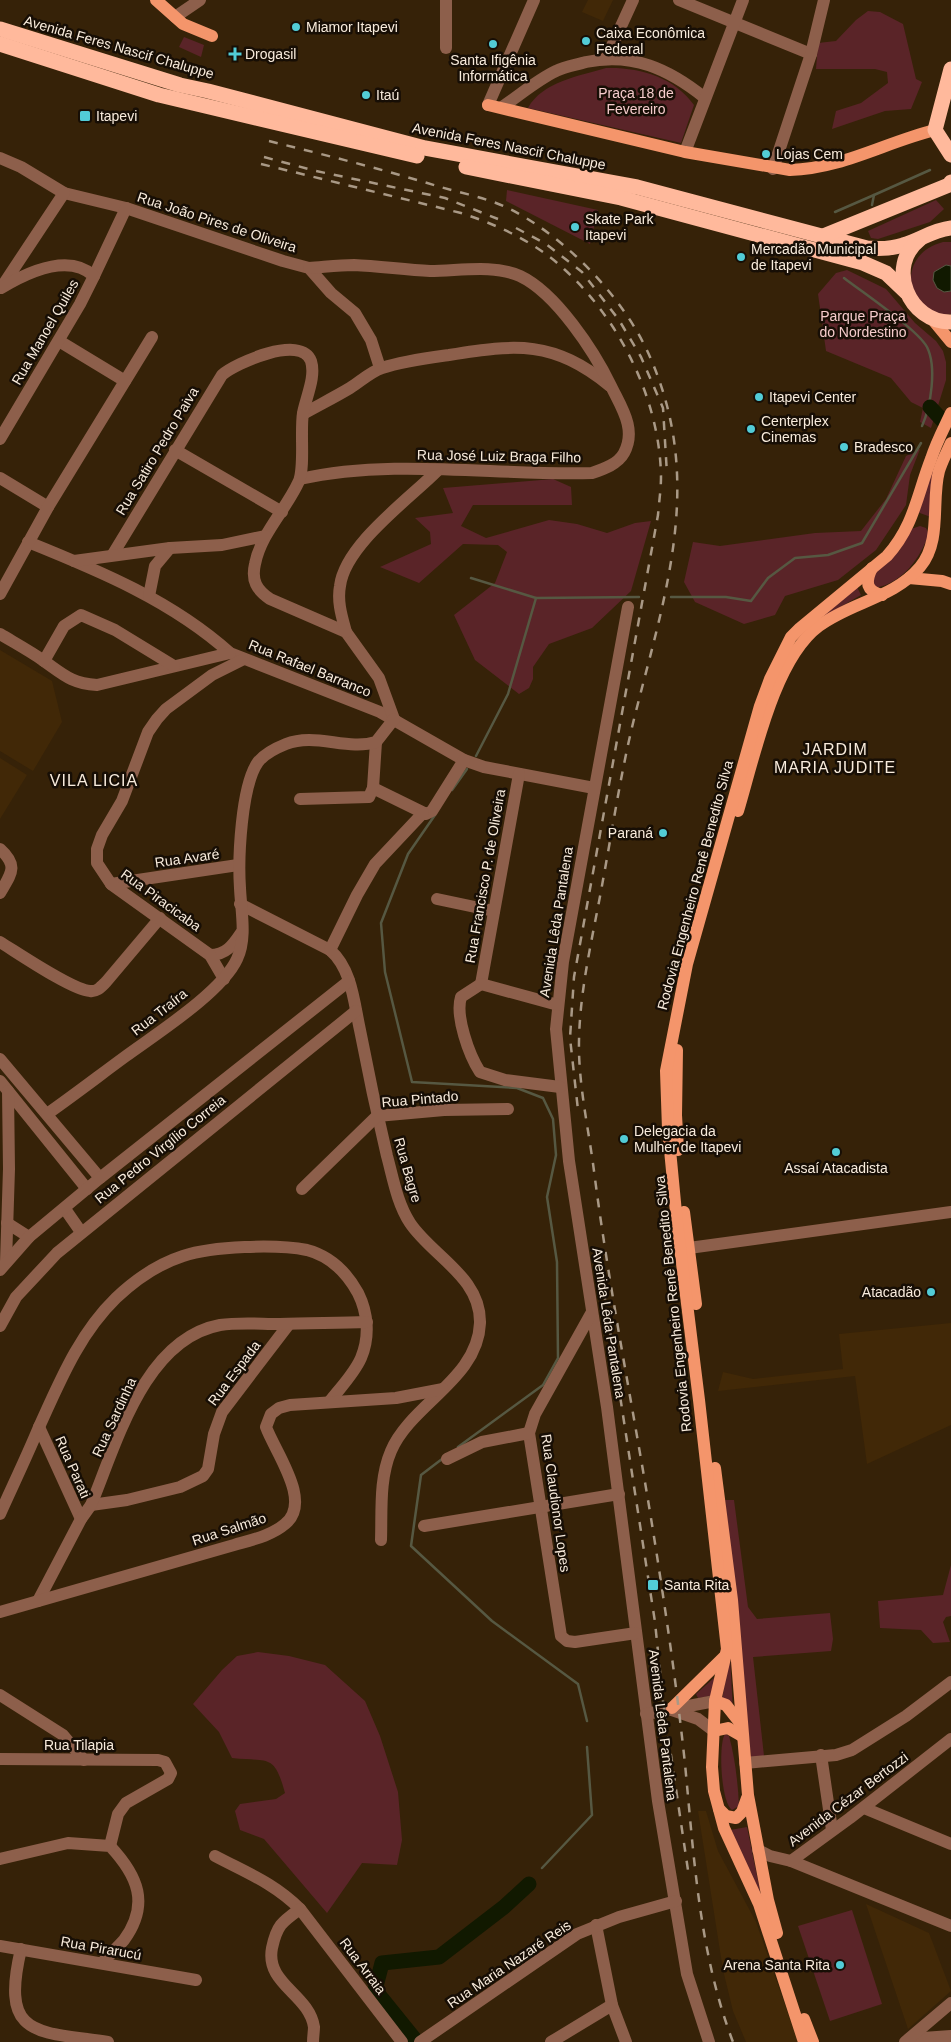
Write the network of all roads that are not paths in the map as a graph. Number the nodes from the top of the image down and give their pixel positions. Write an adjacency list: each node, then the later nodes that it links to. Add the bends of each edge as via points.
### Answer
1 (156, 0): 9 (main road)
2 (200, 0): 9 (street)
3 (446, 0): 14 (street)
4 (534, 0): 20 (street)
5 (633, 0): 16 (street)
6 (679, 0): 10 (street)
7 (743, 0): 10 (street)
8 (824, 0): 15 (street)
9 (175, 17): 12 (main road, via 194,30)
10 (734, 24): 15 (street); 18 (street)
11 (0, 29): 31 (highway, Avenida Feres Nascif Chaluppe, via 180,85 425,148 637,188)
12 (212, 36)
13 (0, 44): 35 (highway, Avenida Feres Nascif Chaluppe, via 204,107 428,159 599,193 856,261 886,273)
14 (446, 48)
15 (811, 54): 26 (street)
16 (606, 59): 18 (street, via 656,66); 21 (street, via 556,71)
17 (951, 69): 22 (highway)
18 (705, 98): 23 (street)
19 (951, 100): 22 (highway)
20 (488, 105): 21 (main road)
21 (502, 107): 23 (main road)
22 (944, 132): 24 (highway); 26 (main road, via 820,167 805,170)
23 (685, 152): 26 (main road)
24 (951, 155)
25 (0, 158): 28 (street, Rua João Pires de Oliveira)
26 (773, 168)
27 (951, 182): 31 (highway)
28 (64, 192): 29 (street, Rua João Pires de Oliveira); 34 (street)
29 (126, 208): 32 (street, Rua João Pires de Oliveira); 33 (street)
30 (942, 228): 31 (highway, Avenida Feres Nascif Chaluppe, via 903,245 881,249); 35 (highway, via 917,242 904,264)
31 (822, 236)
32 (309, 268): 41 (street, Rua João Pires de Oliveira, via 364,325); 43 (street, Rua José Luiz Braga Filho, via 355,265 429,271 486,270 521,276 577,330 599,361)
33 (94, 276): 34 (street, Rua Manoel Quiles, via 87,269 75,265 60,265 28,274); 39 (street, Rua Manoel Quiles)
34 (0, 289)
35 (906, 292): 36 (highway, Avenida Feres Nascif Chaluppe, via 920,312)
36 (932, 319): 37 (highway); 40 (main road)
37 (951, 322)
38 (152, 337): 42 (street)
39 (59, 341): 42 (street); 46 (street, Rua Manoel Quiles)
40 (951, 342)
41 (380, 368): 43 (street, via 482,349 525,347 564,357); 45 (street)
42 (125, 381): 52 (street)
43 (612, 388): 49 (street, Rua José Luiz Braga Filho, via 629,433 623,454 604,468 592,473)
44 (951, 413): 54 (main road, Rodovia Engenheiro Renê Benedito Silva, via 931,457)
45 (303, 414): 48 (street, Rua Satiro Pedro Paiva, via 312,368 310,360 306,354 296,350 283,350 231,368 213,387); 51 (street)
46 (0, 439)
47 (951, 443): 55 (main road, Rodovia Engenheiro Renê Benedito Silva, via 939,472)
48 (175, 450): 53 (street); 59 (street, Rua Satiro Pedro Paiva)
49 (437, 471): 51 (street, Rua José Luiz Braga Filho, via 357,471); 68 (street, via 369,535 346,565 339,604)
50 (0, 478): 52 (street)
51 (300, 479): 53 (street)
52 (48, 507): 57 (street)
53 (282, 512): 56 (street)
54 (910, 524): 55 (main road, via 915,520 926,522); 61 (main road, Rodovia Engenheiro Renê Benedito Silva, via 897,546)
55 (933, 532): 62 (main road, Rodovia Engenheiro Renê Benedito Silva, via 921,566)
56 (264, 536): 58 (street, via 222,545); 68 (street, via 255,563 255,585 259,592)
57 (28, 542): 60 (street, Rua Rafael Barranco); 64 (street)
58 (170, 548): 59 (street); 66 (street, via 155,566)
59 (113, 554): 60 (street)
60 (74, 561): 66 (street, Rua Rafael Barranco)
61 (872, 568): 65 (main road, via 867,585 874,593); 134 (main road, Rodovia Engenheiro Renê Benedito Silva, via 796,632 770,679 745,755 687,964 667,1063 668,1129 676,1223 699,1400 727,1649)
62 (908, 578): 63 (main road); 65 (main road, Rodovia Engenheiro Renê Benedito Silva)
63 (951, 584)
64 (0, 594)
65 (882, 595): 113 (main road, Rodovia Engenheiro Renê Benedito Silva, via 820,625 795,653 776,691 737,816 684,1008 676,1058 676,1115)
66 (149, 596): 70 (street, Rua Rafael Barranco, via 210,635)
67 (628, 608): 79 (street, Avenida Lêda Pantalena)
68 (346, 632): 74 (street, via 379,678)
69 (0, 634): 72 (street)
70 (230, 653): 71 (street, Rua Rafael Barranco); 73 (street)
71 (244, 659): 74 (street, Rua Rafael Barranco); 84 (street, Rua Piracicaba, via 212,675 166,709 148,732 122,801 97,849 97,863)
72 (44, 661): 73 (street, via 72,681 97,685); 73 (street, via 64,626 80,615 91,618)
73 (174, 666)
74 (394, 719): 75 (street); 76 (street, Rua Rafael Barranco)
75 (376, 742): 78 (street); 83 (street, Rua Traíra, via 358,744 308,739 288,743 269,752 258,762 249,779)
76 (464, 760): 77 (street, Rua Rafael Barranco); 81 (street, via 432,811)
77 (519, 774): 79 (street, Rua Rafael Barranco); 88 (street, Rua Francisco P. de Oliveira)
78 (373, 788): 80 (street, via 372,794 365,798); 81 (street)
79 (594, 788): 97 (street, Avenida Lêda Pantalena)
80 (300, 800)
81 (423, 813): 92 (street, via 375,864)
82 (0, 849): 85 (street, via 9,857 12,866)
83 (238, 865): 84 (street, Rua Avaré); 87 (street, Rua Traíra)
84 (110, 884): 89 (street, Rua Piracicaba)
85 (0, 893)
86 (437, 899): 88 (street)
87 (240, 904): 90 (street, Rua Traíra); 92 (street, Rua Bagre)
88 (494, 911): 96 (street, Rua Francisco P. de Oliveira)
89 (160, 918): 91 (street, via 106,982 98,990 90,992 50,973); 93 (street, Rua Piracicaba)
90 (242, 931): 93 (street, via 227,950 219,955); 94 (street, Rua Traíra, via 238,958)
91 (0, 942)
92 (330, 950): 95 (street, Rua Bagre, via 338,958)
93 (210, 955): 94 (street, Rua Piracicaba)
94 (224, 979): 103 (street, Rua Traíra, via 173,1022)
95 (349, 982): 98 (street, Rua Bagre); 105 (street, Rua Pedro Virgílio Correia)
96 (481, 984): 97 (street); 101 (street, via 461,997 458,1007 480,1072 505,1080)
97 (558, 1005): 101 (street, Avenida Lêda Pantalena, via 556,1029)
98 (356, 1011): 104 (street, Rua Bagre); 111 (street, Rua Pedro Virgílio Correia)
99 (0, 1058): 103 (street)
100 (4, 1086): 106 (street); 110 (street)
101 (560, 1087): 115 (street, Avenida Lêda Pantalena)
102 (508, 1110): 104 (street, Rua Pintado, via 444,1110)
103 (47, 1114): 105 (street)
104 (377, 1116): 107 (street, Rua Pintado); 119 (street, Rua Bagre, via 404,1211 411,1224 469,1286 477,1304 480,1323 476,1344)
105 (100, 1178): 106 (street, Rua Pedro Virgílio Correia)
106 (87, 1189): 108 (street, Rua Pedro Virgílio Correia)
107 (302, 1189)
108 (65, 1209): 111 (street); 112 (street, Rua Pedro Virgílio Correia)
109 (951, 1212): 113 (street)
110 (7, 1222): 112 (street); 114 (street)
111 (81, 1232): 118 (street, Rua Pedro Virgílio Correia, via 16,1297)
112 (29, 1237): 114 (street, Rua Pedro Virgílio Correia)
113 (689, 1248): 140 (main road, Rodovia Engenheiro Renê Benedito Silva, via 732,1600)
114 (3, 1266)
115 (592, 1312): 122 (street, Rua Claudionor Lopes, via 545,1394); 124 (street, Avenida Lêda Pantalena)
116 (367, 1322): 117 (street, Rua Sardinha); 120 (street, via 366,1344 360,1360); 121 (street, via 363,1302 351,1281 339,1267 308,1250 221,1248 185,1255 134,1282 98,1318 65,1369)
117 (289, 1324): 125 (street, Rua Espada, via 222,1412 214,1434 208,1469 203,1476 180,1487); 125 (street, Rua Sardinha, via 218,1326 189,1336 171,1351 154,1369 140,1392)
118 (0, 1326)
119 (444, 1388): 120 (street, Rua Salmão, via 396,1398); 130 (street, Rua Bagre, via 406,1427 391,1450 382,1496)
120 (330, 1401): 131 (street, Rua Salmão, via 279,1408 267,1420 266,1427 293,1486 295,1505 286,1524 271,1533 234,1545)
121 (40, 1427): 127 (street); 128 (street, Rua Parati)
122 (530, 1433): 123 (street, via 482,1442); 126 (street, Rua Claudionor Lopes)
123 (447, 1460)
124 (619, 1494): 126 (street); 133 (street, Avenida Lêda Pantalena)
125 (91, 1506): 128 (street, Rua Sardinha)
126 (542, 1507): 129 (street); 133 (street, Rua Claudionor Lopes, via 561,1636 566,1641 576,1642)
127 (0, 1514)
128 (80, 1519): 131 (street, Rua Sardinha)
129 (424, 1526)
130 (382, 1540)
131 (38, 1601): 132 (street)
132 (0, 1612)
133 (636, 1633): 139 (street, Avenida Lêda Pantalena)
134 (725, 1656): 137 (main road, Rodovia Engenheiro Renê Benedito Silva); 138 (main road)
135 (951, 1682): 143 (street, via 870,1740 836,1755)
136 (0, 1695): 145 (street, via 63,1734)
137 (715, 1701): 138 (street); 140 (main road, via 726,1705); 141 (main road, Rodovia Engenheiro Renê Benedito Silva)
138 (671, 1709): 139 (street); 141 (street, via 698,1718)
139 (646, 1714): 157 (street, Avenida Lêda Pantalena)
140 (742, 1730): 141 (main road); 146 (main road, Rodovia Engenheiro Renê Benedito Silva)
141 (714, 1731): 148 (main road, Rodovia Engenheiro Renê Benedito Silva, via 712,1767)
142 (951, 1739): 149 (street, Avenida Cézar Bertozzi)
143 (821, 1755): 146 (street); 150 (street)
144 (0, 1760): 145 (street, Rua Tilapia)
145 (84, 1760): 152 (street, Rua Tilapia, via 158,1760 165,1762 171,1773 126,1803 118,1814)
146 (745, 1763): 147 (main road, Rodovia Engenheiro Renê Benedito Silva)
147 (748, 1794): 148 (main road, via 742,1812 736,1818 726,1816); 153 (main road, Rodovia Engenheiro Renê Benedito Silva)
148 (718, 1807): 176 (main road, Rodovia Engenheiro Renê Benedito Silva, via 759,1904)
149 (864, 1808): 150 (street, Avenida Cézar Bertozzi); 151 (street)
150 (832, 1830): 156 (street, Avenida Cézar Bertozzi)
151 (951, 1844)
152 (110, 1846): 155 (street, via 68,1843); 163 (street, via 132,1872 140,1908 122,1941)
153 (758, 1850): 156 (street, Avenida Cézar Bertozzi); 177 (main road, Rodovia Engenheiro Renê Benedito Silva, via 778,1939)
154 (215, 1856): 158 (street, Rua Arraia, via 264,1880)
155 (0, 1859)
156 (791, 1861): 160 (street)
157 (676, 1901): 159 (street, Rua Maria Nazaré Reis); 175 (street, Avenida Lêda Pantalena, via 687,1974)
158 (300, 1909): 171 (street, via 275,1931 270,1957 282,1983 310,2016 314,2027); 172 (street, Rua Arraia)
159 (596, 1925): 166 (street); 168 (street, Rua Maria Nazaré Reis, via 564,1942)
160 (951, 1926)
161 (0, 1946): 162 (street, Rua Pirarucú)
162 (22, 1949): 163 (street, Rua Pirarucú); 170 (street, via 15,1976 15,2001 18,2013 28,2026)
163 (102, 1963): 164 (street, Rua Pirarucú)
164 (196, 1980)
165 (951, 2003): 169 (street)
166 (612, 2005): 173 (street); 174 (street)
167 (951, 2036): 169 (street)
168 (426, 2039)
169 (907, 2040)
170 (108, 2042)
171 (313, 2042)
172 (402, 2042)
173 (551, 2042)
174 (626, 2042)
175 (709, 2042)
176 (804, 2042)
177 (813, 2042)

